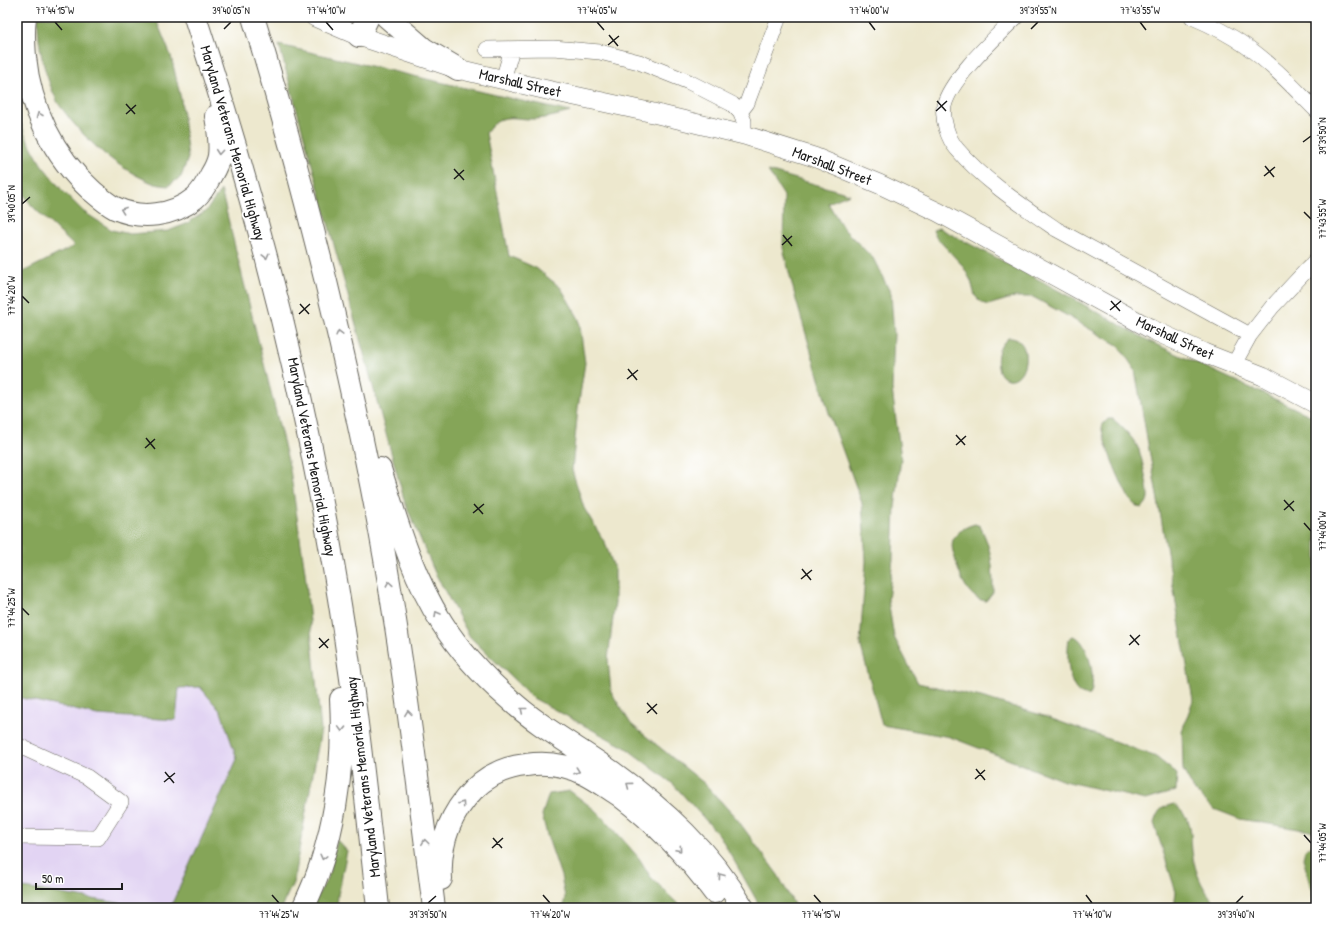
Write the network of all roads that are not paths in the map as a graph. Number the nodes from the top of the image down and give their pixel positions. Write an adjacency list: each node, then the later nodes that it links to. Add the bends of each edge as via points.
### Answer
1 (25, 17): 10 (highway, one-way to 1, via 219,140 219,156 207,183 196,197 176,209 147,216 115,208 98,196 68,166 54,144 33,101 24,45)
2 (195, 17): 10 (highway, Maryland Veterans Memorial Highway)
3 (253, 17): 20 (highway, one-way to 3, via 304,193)
4 (315, 17): 9 (main road, Marshall Street)
5 (387, 17): 13 (highway, via 424,49)
6 (779, 17): 16 (lane, via 747,103)
7 (1016, 17): 19 (lane, via 965,70 944,106 944,121 948,135 956,148 1001,190 1056,229)
8 (1192, 17): 15 (lane, via 1217,28 1246,46)
9 (364, 26): 13 (main road, Marshall Street)
10 (204, 44): 23 (highway, Maryland Veterans Memorial Highway, one-way to 23, via 252,202 291,356 314,458)
11 (486, 49): 12 (lane)
12 (512, 49): 14 (lane); 16 (lane, via 553,48 600,52 639,62 689,82 732,104)
13 (458, 69): 14 (main road, Marshall Street)
14 (503, 80): 17 (main road, Marshall Street)
15 (1316, 110)
16 (740, 112): 17 (lane, via 744,121)
17 (744, 135): 21 (main road, Marshall Street, via 814,157 879,184 938,212 1153,330 1204,354)
18 (1316, 260): 19 (lane)
19 (1250, 335): 21 (lane)
20 (344, 355): 28 (highway, one-way to 20, via 385,559); 31 (highway, one-way to 20, via 714,866 687,834 611,771 508,699 463,651 442,624 410,562)
21 (1234, 364): 22 (main road, Marshall Street, via 1264,376)
22 (1316, 404)
23 (333, 564): 26 (highway, one-way to 26, via 343,725 340,776 332,823 320,868); 27 (highway, Maryland Veterans Memorial Highway, via 356,714)
24 (17, 745): 25 (lane, via 87,777 121,802 98,838)
25 (17, 837)
26 (303, 908)
27 (378, 908)
28 (434, 908)
29 (442, 908): 30 (highway, one-way to 30, via 442,848 454,814 480,783 496,772 515,766 549,764 585,774 630,803 675,844)
30 (726, 908)
31 (743, 908)

